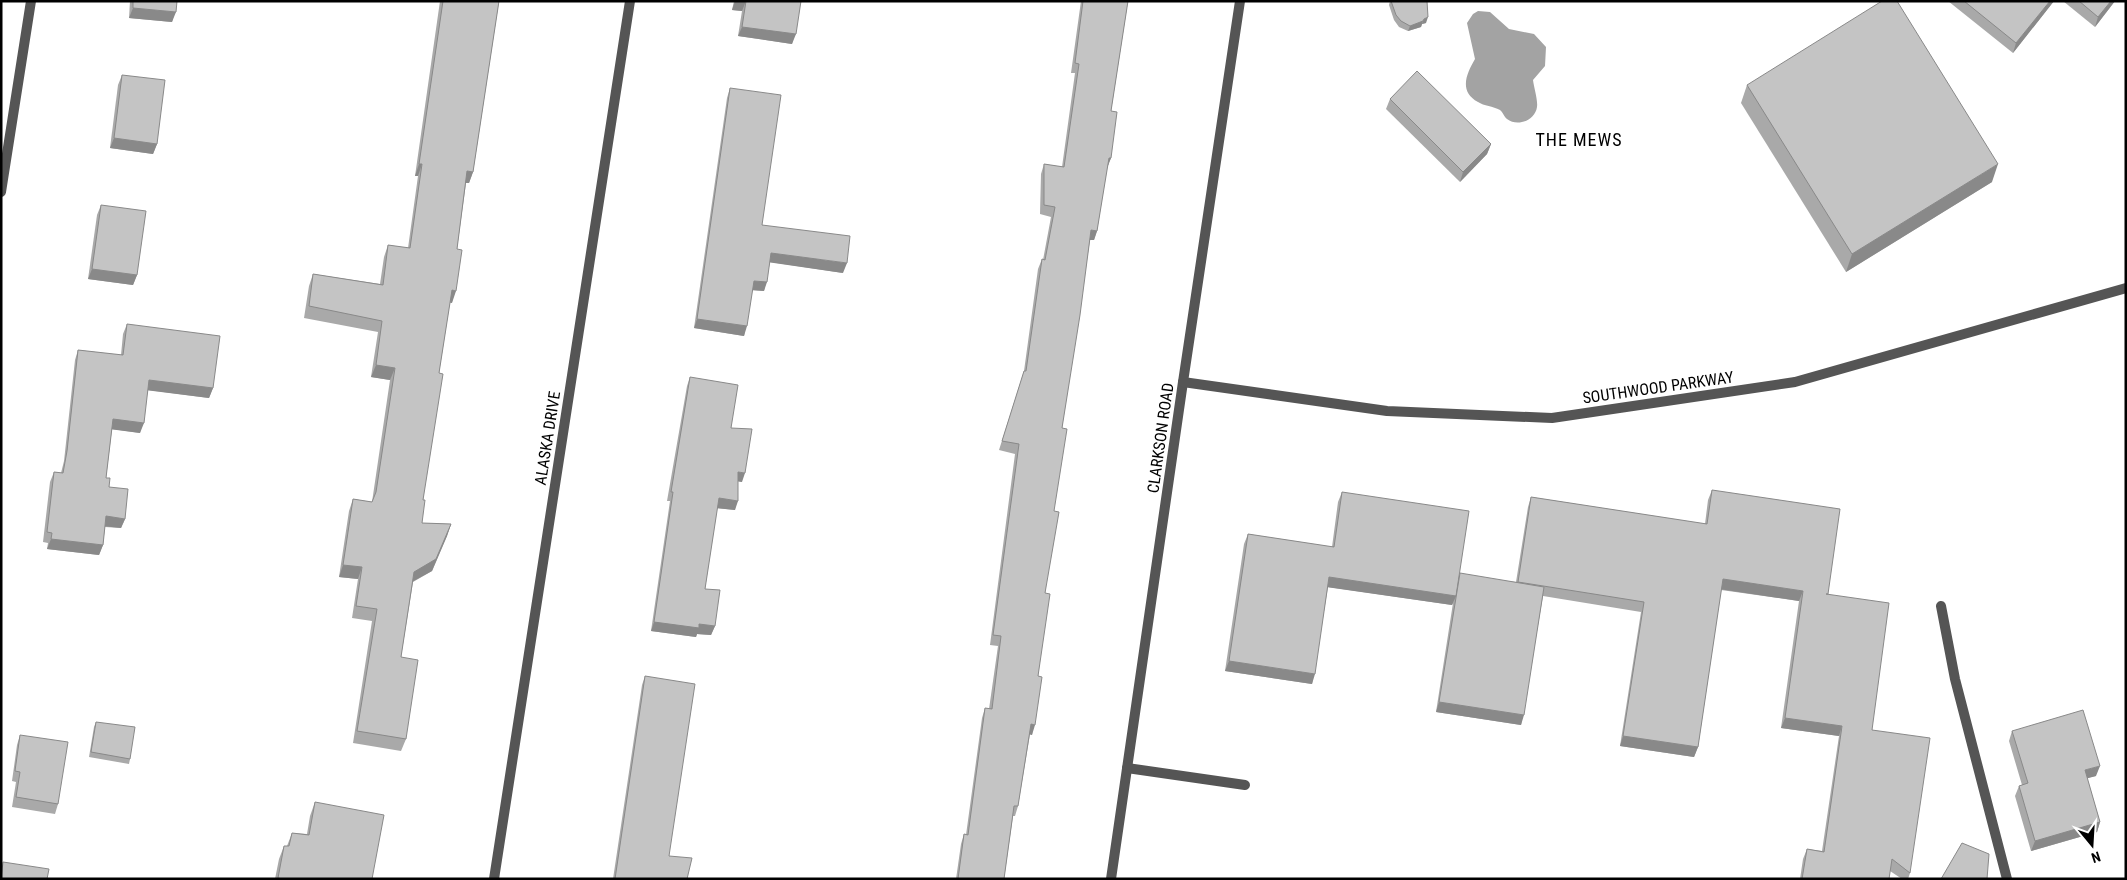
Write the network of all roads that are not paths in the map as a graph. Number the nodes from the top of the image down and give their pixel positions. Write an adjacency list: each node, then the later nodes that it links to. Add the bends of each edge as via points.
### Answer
1 (31, 1): 4 (street)
2 (630, 1): 10 (street, ALASKA DRIVE)
3 (1240, 1): 6 (street, CLARKSON ROAD)
4 (1, 192)
5 (2126, 288): 6 (street, SOUTHWOOD PARKWAY, via 1795,382 1552,418 1387,411)
6 (1183, 382): 8 (street, CLARKSON ROAD)
7 (1941, 606): 12 (street, via 1955,680)
8 (1127, 768): 9 (street); 11 (street, CLARKSON ROAD)
9 (1245, 785)
10 (494, 879)
11 (1111, 879)
12 (2007, 879)

